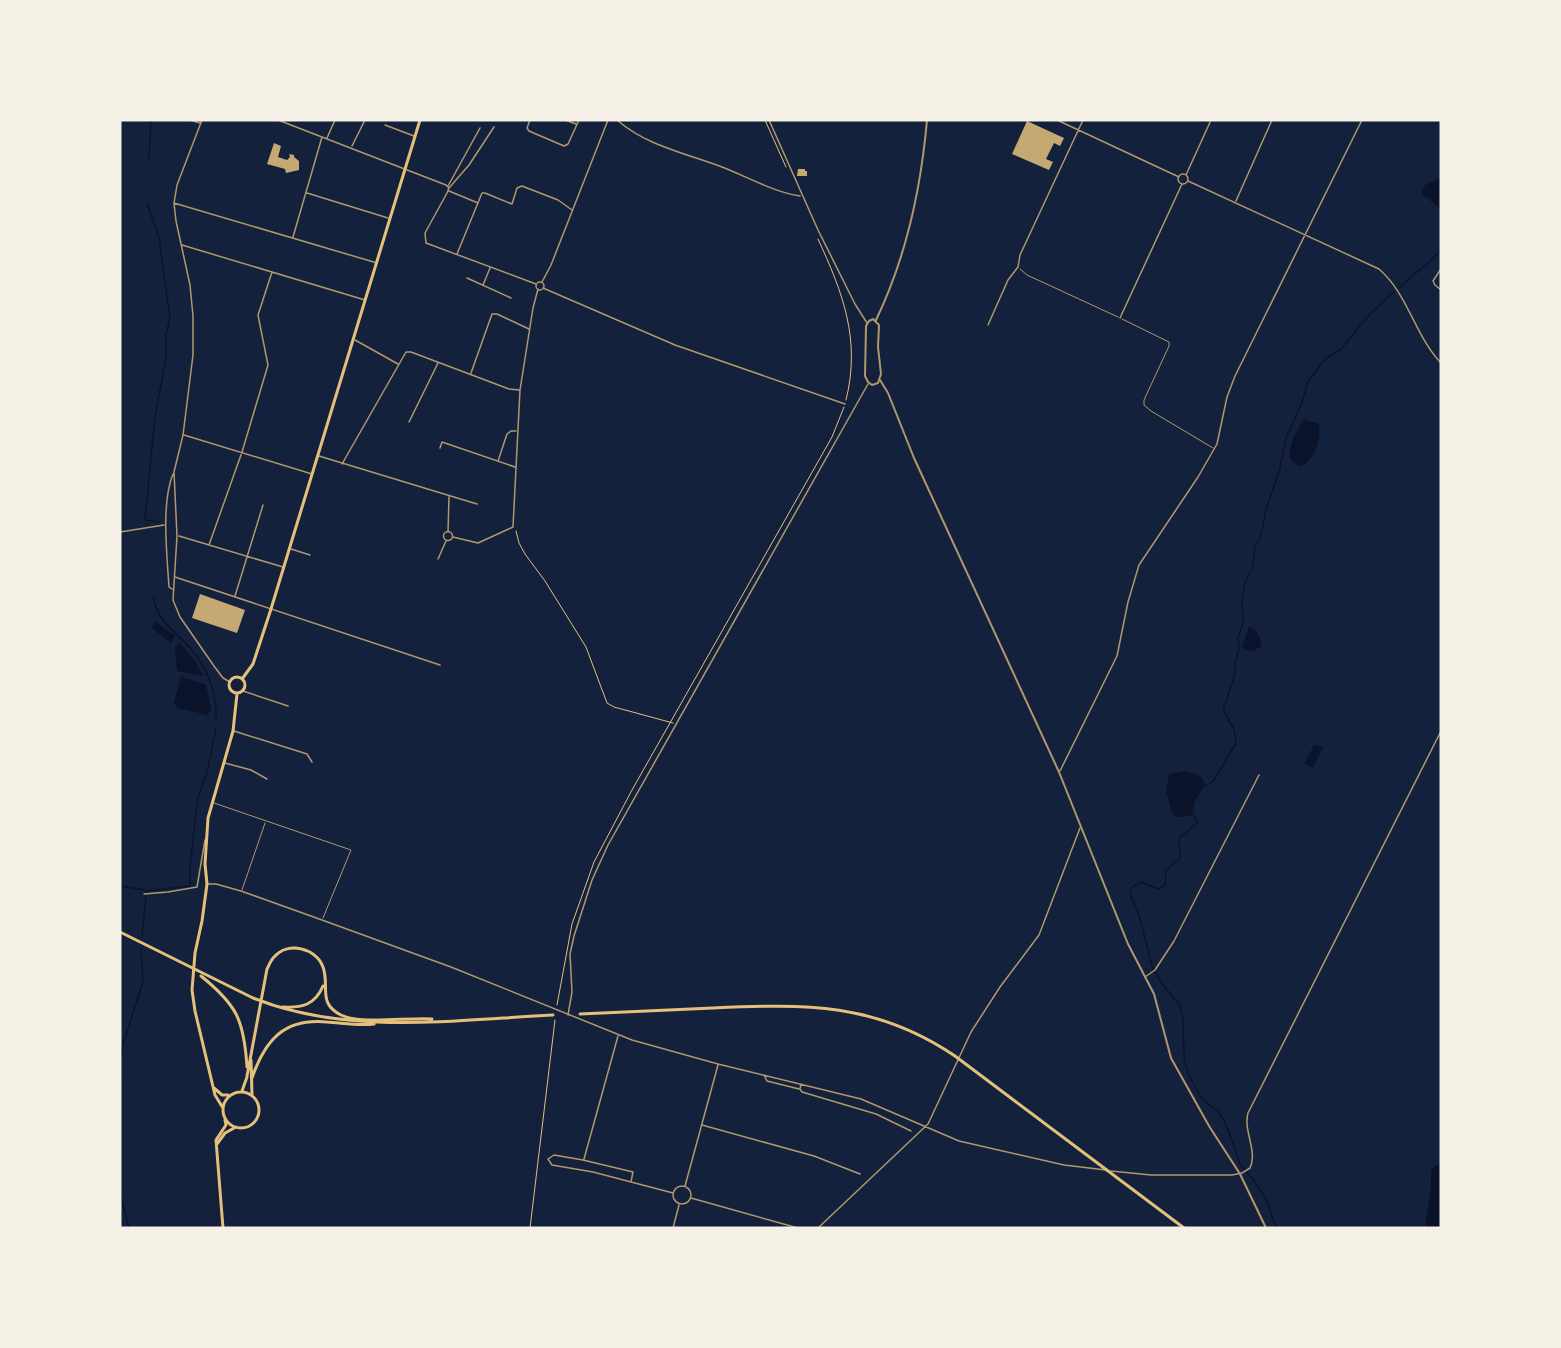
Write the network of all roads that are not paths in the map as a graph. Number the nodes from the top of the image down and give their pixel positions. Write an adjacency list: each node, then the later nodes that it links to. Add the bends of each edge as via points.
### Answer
1 (190, 120): 20 (street)
2 (202, 120): 20 (street)
3 (278, 120): 19 (street)
4 (335, 120): 28 (street)
5 (365, 120): 29 (street)
6 (420, 120): 26 (main road)
7 (530, 120): 21 (street, via 529,131 564,146)
8 (565, 120): 21 (street)
9 (579, 120): 21 (street)
10 (608, 120): 41 (street)
11 (617, 120): 37 (street, via 663,147)
12 (770, 120): 37 (street)
13 (927, 120): 62 (street, via 907,238)
14 (1057, 120): 25 (street)
15 (1083, 120): 25 (street)
16 (1211, 120): 31 (street)
17 (1272, 120): 38 (street)
18 (1362, 120): 43 (street)
19 (285, 121): 27 (street)
20 (201, 124): 39 (street)
21 (576, 125)
22 (386, 126): 26 (street)
23 (495, 127): 35 (street)
24 (480, 128): 35 (street)
25 (1078, 130): 32 (street); 49 (street)
26 (415, 136): 30 (main road)
27 (322, 137): 28 (street); 36 (street)
28 (327, 138): 29 (street)
29 (352, 148): 30 (street)
30 (406, 169): 35 (street); 42 (main road)
31 (1186, 175): 32 (street); 33 (street)
32 (1179, 177): 34 (street)
33 (1188, 181): 34 (street); 38 (street)
34 (1182, 184): 61 (street)
35 (448, 188): 40 (street); 46 (street, via 424,238 430,245)
36 (306, 193): 42 (street); 44 (street)
37 (802, 196): 63 (street)
38 (1235, 202): 43 (street)
39 (174, 203): 44 (street); 45 (street)
40 (478, 203): 41 (street, via 480,194 485,193 512,204 520,186 558,200); 46 (street)
41 (572, 210): 53 (street)
42 (390, 219): 47 (main road)
43 (1305, 234): 68 (street, via 1385,274); 79 (street, via 1235,376)
44 (293, 237): 47 (street)
45 (182, 245): 51 (street); 77 (street, via 193,316 193,355)
46 (457, 255): 48 (street)
47 (377, 263): 60 (main road)
48 (490, 267): 54 (street); 55 (street)
49 (1018, 267): 61 (lane, via 1026,275); 64 (street)
50 (1441, 269): 58 (street, via 1433,281)
51 (272, 272): 60 (street); 80 (street, via 258,315 268,365)
52 (467, 278): 55 (street)
53 (542, 282): 54 (street); 56 (street)
54 (536, 284): 57 (street)
55 (483, 285): 59 (street)
56 (543, 288): 57 (street); 74 (street, via 675,345)
57 (538, 289): 65 (street)
58 (1441, 290)
59 (511, 298)
60 (365, 300): 66 (main road)
61 (1120, 318): 79 (lane, via 1169,342 1144,405)
62 (876, 320): 63 (street); 71 (street)
63 (867, 323): 72 (street, via 865,376)
64 (988, 325)
65 (530, 329): 70 (street, via 492,314); 73 (street)
66 (353, 339): 69 (street); 81 (main road)
67 (438, 362): 69 (street, via 408,352); 70 (street); 75 (street)
68 (1441, 363)
69 (398, 364): 83 (street)
70 (470, 374): 73 (street)
71 (880, 380): 72 (street); 116 (street)
72 (869, 384): 133 (street, via 675,724 592,880 571,950)
73 (520, 390): 76 (street)
74 (845, 404)
75 (409, 422)
76 (517, 431): 82 (street, via 509,432); 84 (street)
77 (183, 435): 80 (street); 85 (street)
78 (440, 448): 82 (street, via 442,442)
79 (1214, 449): 116 (street, via 1139,565 1117,656)
80 (242, 452): 86 (street); 96 (street)
81 (318, 456): 83 (street); 86 (main road)
82 (498, 461): 84 (street)
83 (342, 464): 87 (street)
84 (515, 468): 94 (street, via 513,527 478,543)
85 (174, 472): 90 (street, via 168,486); 93 (street)
86 (313, 474): 97 (main road)
87 (449, 496): 88 (street); 92 (street)
88 (477, 504)
89 (263, 505): 99 (street)
90 (165, 525): 91 (street); 103 (street, via 169,587)
91 (120, 532)
92 (448, 532): 94 (street); 95 (street, via 444,535)
93 (177, 536): 96 (street); 102 (street)
94 (453, 537): 95 (street)
95 (446, 541): 100 (street)
96 (208, 545): 99 (street)
97 (290, 548): 98 (street); 101 (main road)
98 (310, 555)
99 (246, 556): 101 (street); 104 (street)
100 (438, 559)
101 (284, 567): 105 (main road)
102 (174, 577): 103 (street); 104 (street)
103 (173, 590): 108 (street, via 180,617 218,672)
104 (235, 597): 105 (street)
105 (271, 609): 106 (street); 107 (main road, via 253,664)
106 (440, 664)
107 (243, 679): 108 (main road, via 236,677); 109 (main road)
108 (230, 682): 110 (main road, via 230,690)
109 (243, 691): 110 (main road); 111 (street)
110 (237, 694): 112 (main road)
111 (288, 706)
112 (233, 730): 114 (main road); 115 (street, via 307,754)
113 (1441, 731): 160 (street, via 1248,1113 1252,1163)
114 (224, 762): 118 (street); 119 (main road)
115 (312, 762)
116 (1059, 772): 121 (street)
117 (1259, 776): 129 (street, via 1174,941 1154,971)
118 (267, 779)
119 (212, 803): 120 (lane); 122 (main road)
120 (266, 821): 124 (lane); 126 (lane, via 351,850)
121 (1081, 827): 129 (street); 155 (street, via 1039,935 987,1007)
122 (208, 830): 123 (main road); 125 (street, via 197,887)
123 (207, 884): 124 (street); 144 (main road, via 192,990)
124 (241, 891): 126 (street)
125 (146, 894)
126 (322, 920): 133 (street)
127 (120, 932): 128 (main road)
128 (197, 972): 131 (main road); 141 (main road, via 223,994 237,1015)
129 (1145, 977): 160 (street, via 1154,994 1171,1058)
130 (324, 985): 131 (main road, via 320,995 306,1006); 135 (main road, via 329,1005 346,1017); 138 (main road, via 323,968 309,951 289,948 273,957 263,984)
131 (269, 1005): 136 (main road, via 335,1020)
132 (580, 1014): 170 (main road, via 797,1005 854,1012 891,1023 955,1056)
133 (568, 1015): 137 (street)
134 (554, 1017): 135 (main road)
135 (443, 1020): 136 (main road)
136 (379, 1023): 142 (main road, via 315,1021 291,1026 267,1045)
137 (618, 1035): 139 (street); 158 (street)
138 (251, 1051): 141 (main road); 142 (main road)
139 (718, 1064): 140 (street); 153 (street)
140 (764, 1074): 143 (street); 145 (street, via 765,1080)
141 (247, 1076): 146 (main road)
142 (252, 1078): 148 (main road)
143 (801, 1084): 145 (street); 149 (street)
144 (213, 1086): 147 (main road, via 222,1095); 150 (main road)
145 (800, 1089): 151 (street)
146 (242, 1092): 147 (main road); 148 (main road)
147 (231, 1095): 150 (main road)
148 (252, 1095): 154 (main road, via 258,1102 258,1117 249,1126)
149 (879, 1106): 151 (street); 155 (street)
150 (223, 1108): 152 (main road)
151 (876, 1114): 156 (street)
152 (225, 1119): 154 (main road); 157 (main road)
153 (702, 1125): 159 (street, via 814,1156); 162 (street)
154 (236, 1127): 157 (main road, via 225,1133)
155 (925, 1128): 160 (street, via 959,1142 1090,1169 1172,1176); 169 (street)
156 (911, 1131)
157 (217, 1146): 166 (main road)
158 (584, 1160): 161 (street, via 633,1172); 161 (street, via 554,1155 548,1161)
159 (860, 1174)
160 (1241, 1174): 171 (street)
161 (631, 1182): 163 (street)
162 (685, 1186): 163 (street, via 677,1187); 164 (street)
163 (673, 1193): 165 (street)
164 (691, 1198): 165 (street); 168 (street)
165 (679, 1204): 167 (street)
166 (223, 1228)
167 (673, 1228)
168 (798, 1228)
169 (818, 1228)
170 (1184, 1228)
171 (1266, 1228)

